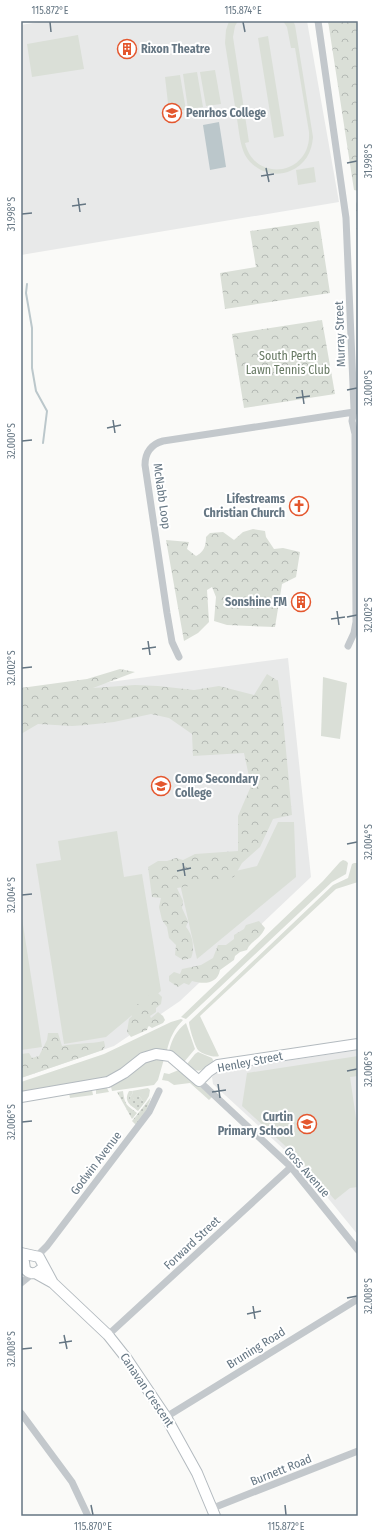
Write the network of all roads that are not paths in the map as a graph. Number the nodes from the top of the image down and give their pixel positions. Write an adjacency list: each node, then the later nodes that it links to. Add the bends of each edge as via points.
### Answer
1 (318, 21): 2 (street, Murray Street, via 346,218)
2 (354, 412): 3 (street, Murray Street, via 352,422 355,434 356,622); 4 (street, McNabb Loop, via 163,441 155,444 148,452 145,465 167,613 172,642)
3 (348, 646)
4 (179, 657)
5 (358, 1044): 6 (street, Henley Street, via 218,1065)
6 (199, 1081): 8 (street, via 170,1056 156,1054 143,1058 108,1082); 9 (street, Goss Avenue)
7 (159, 1092): 11 (street, Godwin Avenue, via 149,1112 47,1246)
8 (21, 1097)
9 (291, 1168): 10 (street, Goss Avenue); 14 (street, Forward Street)
10 (358, 1250)
11 (30, 1264): 12 (street, Godwin Avenue); 14 (street, Canavan Crescent)
12 (21, 1283)
13 (358, 1299): 16 (street, Bruning Road)
14 (108, 1335): 16 (street, Canavan Crescent)
15 (21, 1413): 19 (street, via 72,1482)
16 (166, 1417): 18 (street, Canavan Crescent, via 197,1473)
17 (358, 1451): 18 (street, Burnett Road)
18 (214, 1512)
19 (88, 1516)

